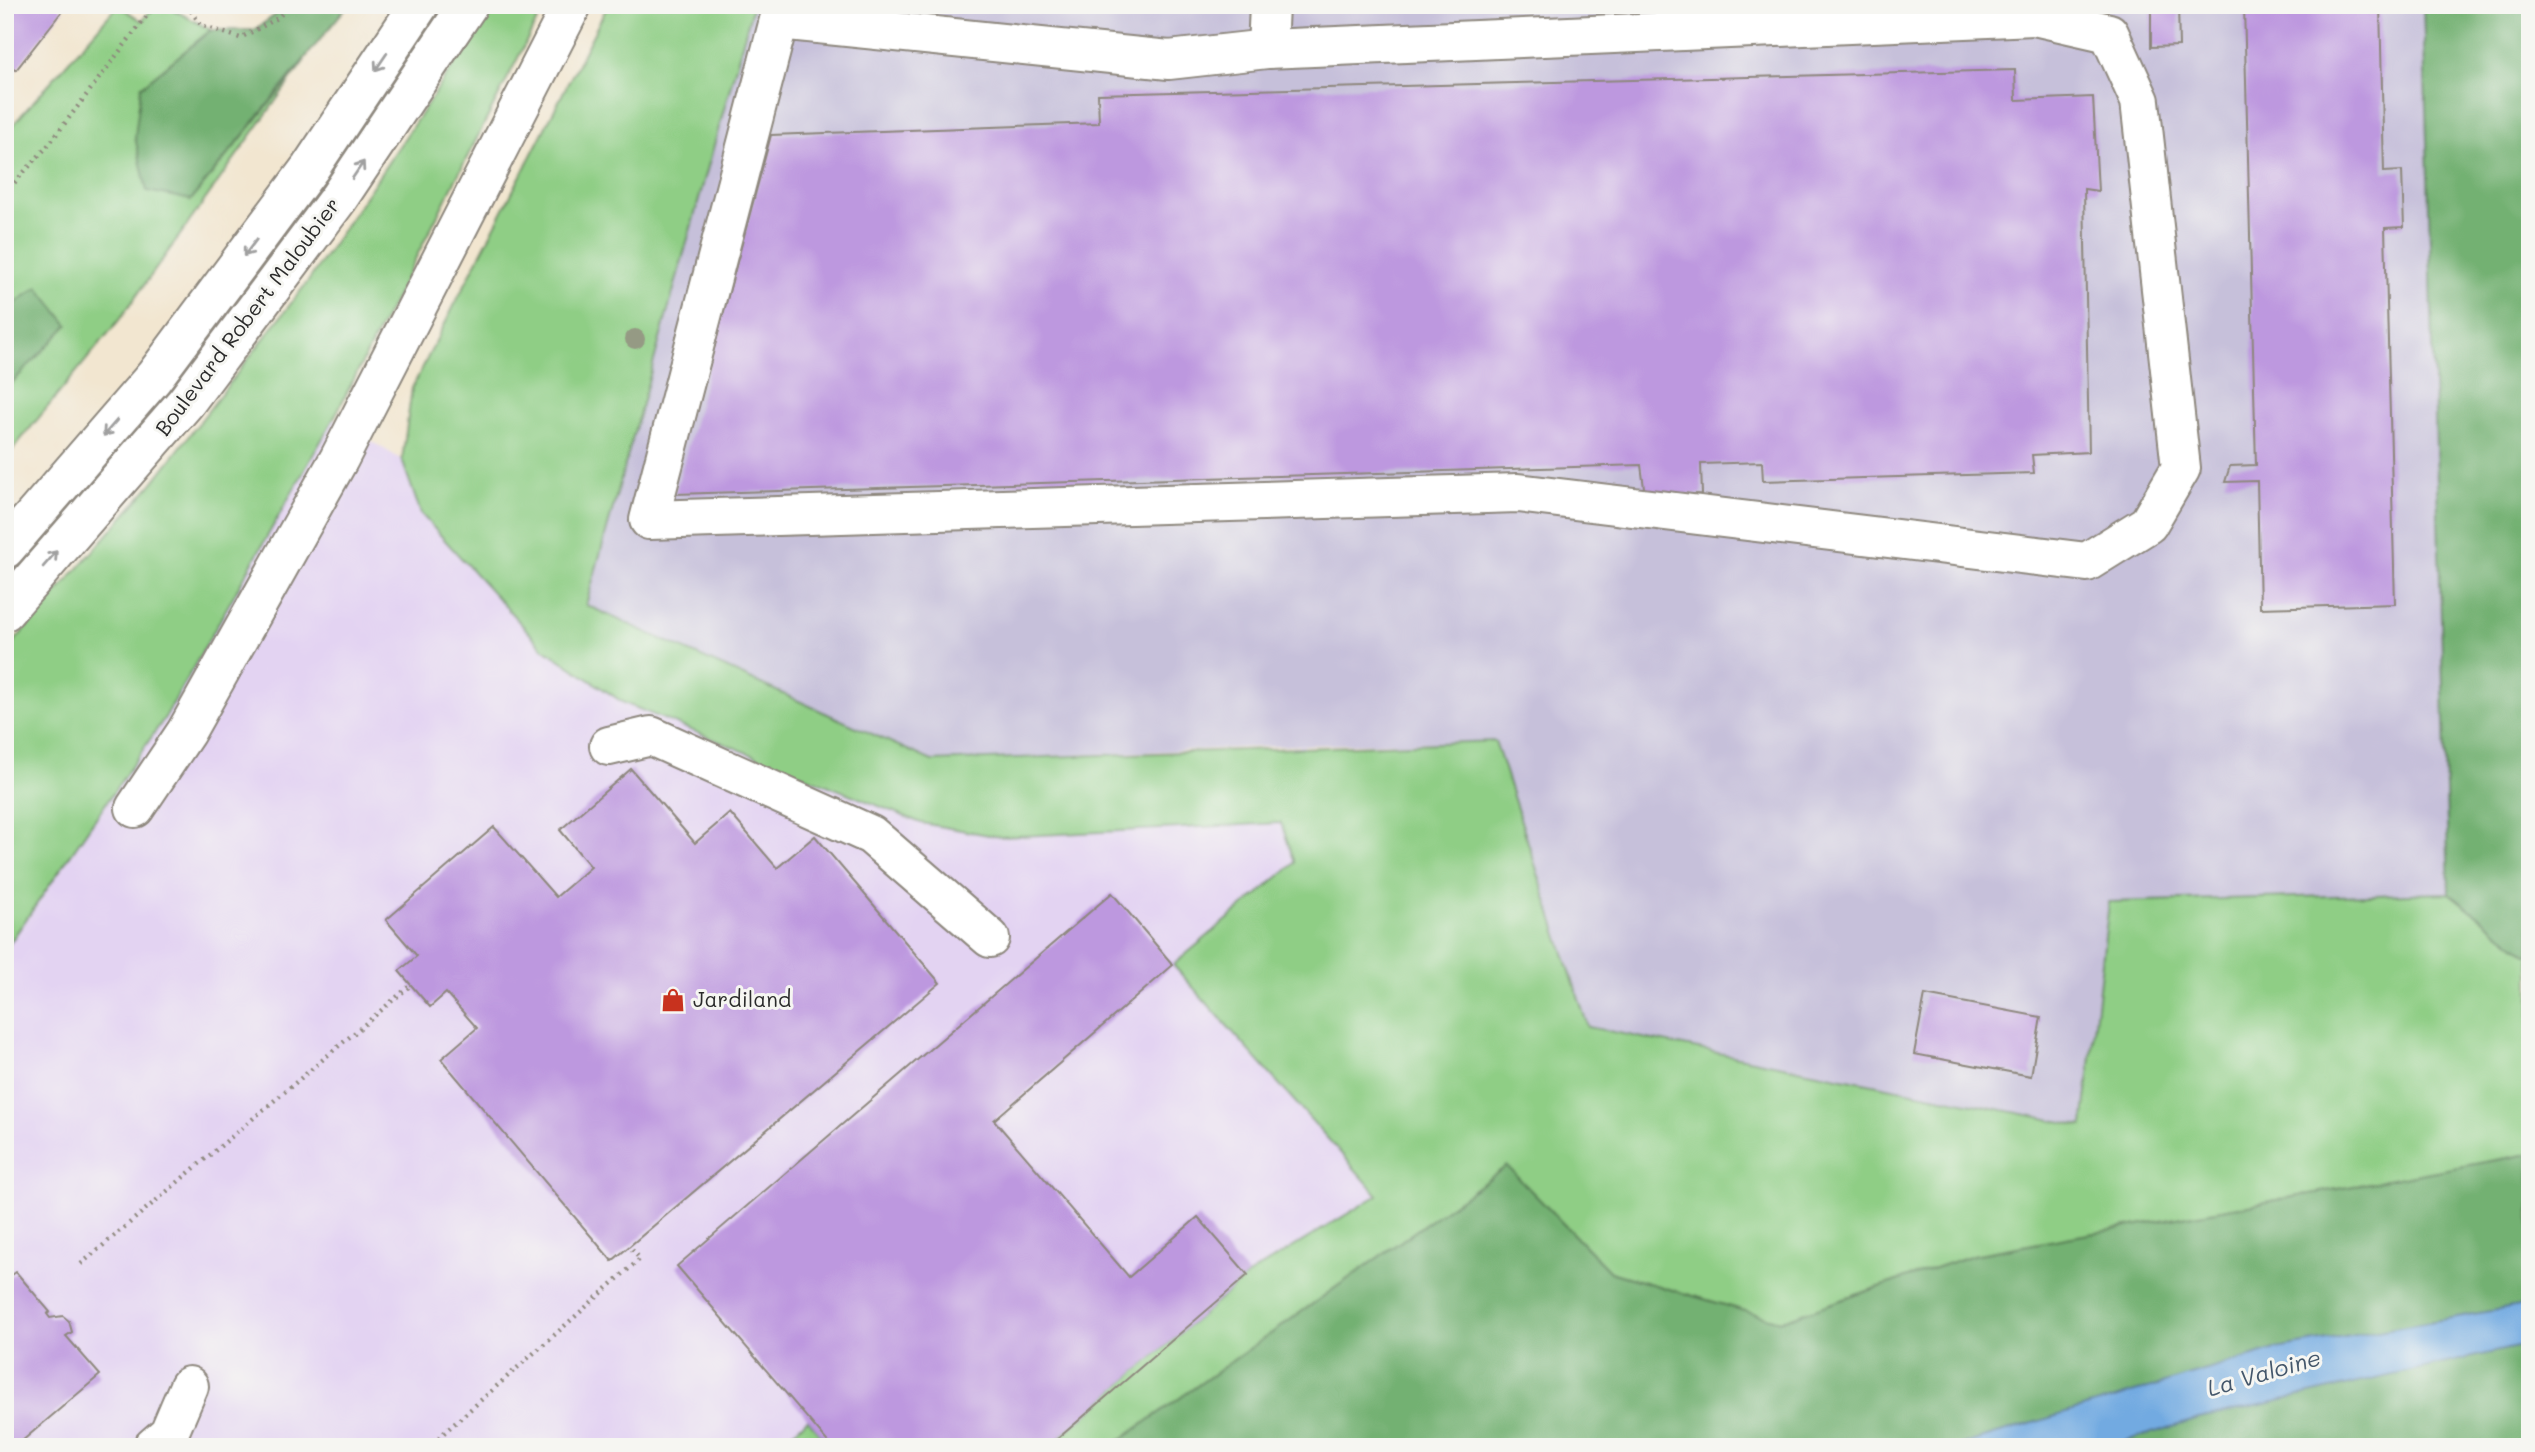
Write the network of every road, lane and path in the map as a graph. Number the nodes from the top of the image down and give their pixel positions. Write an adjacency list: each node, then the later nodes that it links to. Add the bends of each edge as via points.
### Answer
1 (155, 5): 10 (path, via 46,148)
2 (187, 5): 3 (path, via 201,25 240,38 278,18)
3 (289, 5)
4 (419, 5): 11 (main road, Boulevard Robert Maloubier, one-way to 11, via 310,168 154,377)
5 (468, 5): 12 (main road, Boulevard Robert Maloubier, one-way to 5, via 186,402 338,199)
6 (572, 5): 14 (main road, via 332,470 186,732)
7 (1269, 5): 9 (main road)
8 (2034, 11): 9 (main road); 9 (main road, via 2109,33 2140,101 2181,468 2148,524 2087,562 1518,493 649,520 779,20 1169,60)
9 (1267, 49)
10 (5, 193)
11 (5, 550)
12 (5, 611)
13 (609, 746): 15 (main road, via 651,736 871,835)
14 (135, 808)
15 (990, 939)
16 (411, 985): 18 (path)
17 (630, 1247): 21 (path, via 640,1259)
18 (81, 1264)
19 (189, 1386): 20 (main road, via 169,1433)
20 (153, 1447)
21 (428, 1447)

